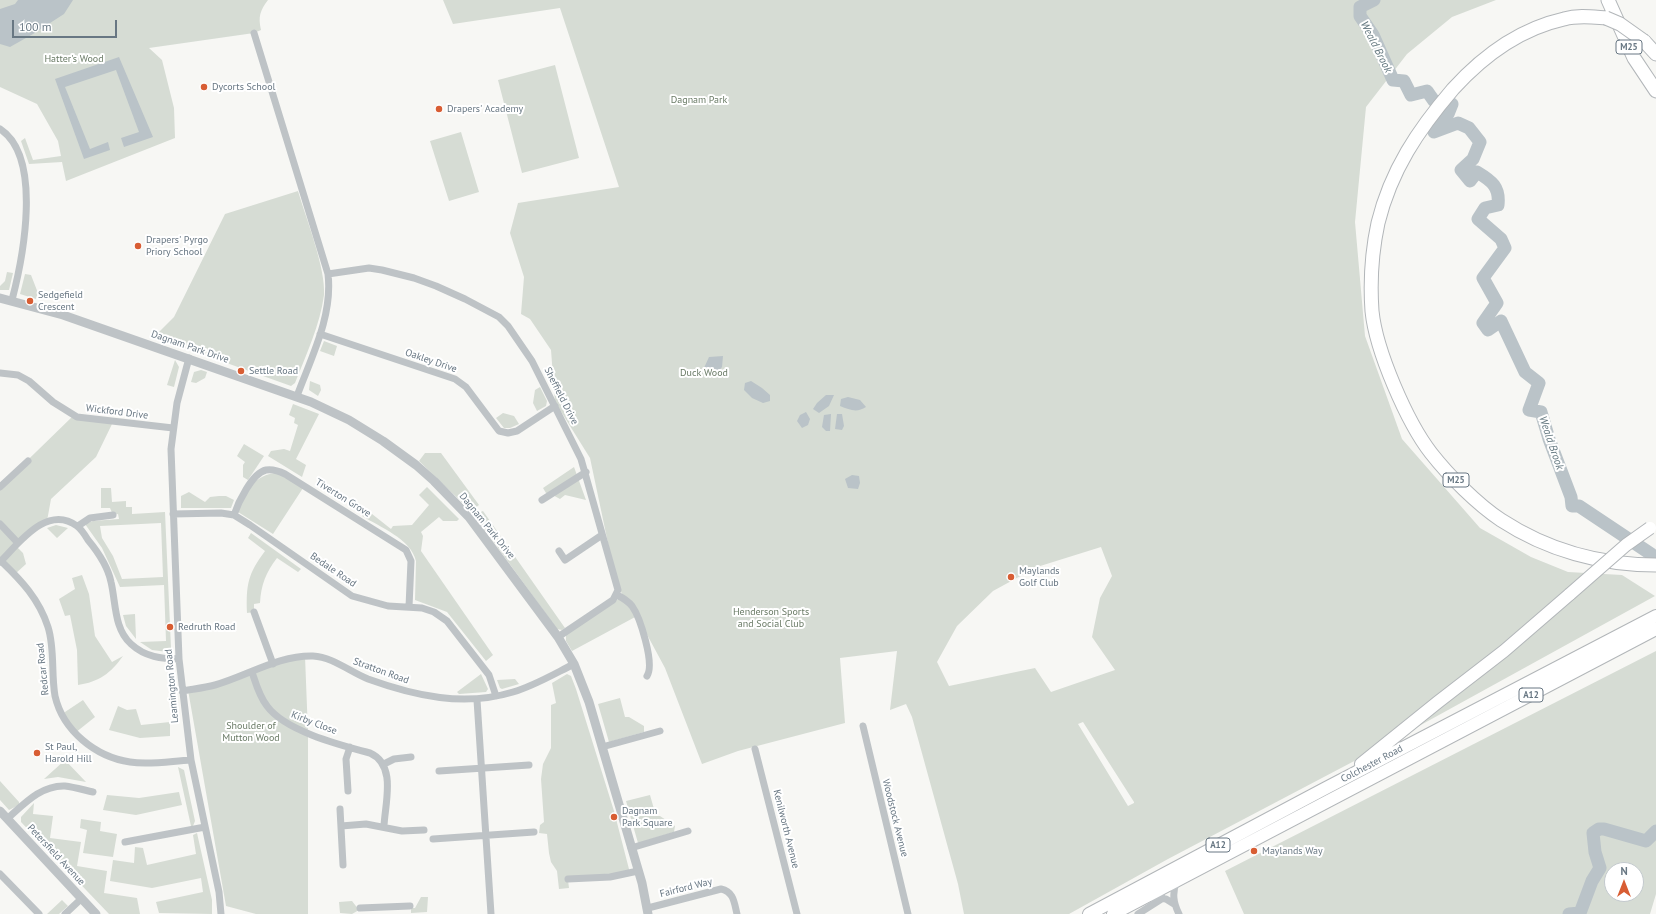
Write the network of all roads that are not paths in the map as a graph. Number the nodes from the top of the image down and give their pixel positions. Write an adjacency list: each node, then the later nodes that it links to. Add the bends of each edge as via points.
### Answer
1 (1608, 0): 4 (highway, M25, via 1634,58)
2 (254, 32): 6 (street)
3 (1656, 54): 29 (highway, M25, bridge, via 1644,41 1620,24 1606,18 1583,17 1565,18 1523,34 1486,56 1465,75 1413,139 1388,191 1378,224 1372,260 1372,312 1384,359 1405,408 1431,453 1467,491 1500,519 1539,540 1568,552 1623,564)
4 (1656, 91)
5 (0, 129): 8 (street, via 16,146 22,160 25,182 24,244)
6 (328, 274): 9 (street, via 328,304); 13 (street, Sheffield Drive, via 368,268 382,270 436,286 499,317 532,361)
7 (0, 298): 8 (street, Dagnam Park Drive)
8 (12, 300): 10 (street, Dagnam Park Drive)
9 (320, 334): 12 (street); 13 (street, Oakley Drive, via 455,379 466,387 499,431 517,431)
10 (189, 358): 12 (street, Dagnam Park Drive); 14 (street, Leamington Road, via 180,386)
11 (0, 373): 14 (street, Wickford Drive, via 18,375 29,381 53,402 77,417)
12 (297, 396): 34 (street, Dagnam Park Drive, via 326,408 367,431 416,465 434,481 474,524)
13 (555, 406): 16 (street, Sheffield Drive)
14 (173, 428): 19 (street, Leamington Road)
15 (28, 461): 17 (street)
16 (586, 472): 18 (street); 25 (street, Sheffield Drive)
17 (0, 487)
18 (542, 500)
19 (173, 514): 21 (street, Bedale Road, via 209,513); 35 (street, Leamington Road)
20 (113, 515): 23 (street, via 90,518)
21 (234, 516): 31 (street, Bedale Road, via 352,596 388,606); 31 (street, Tiverton Grove, via 252,480 261,472 271,470 284,474 406,550 411,561)
22 (0, 524): 26 (street)
23 (78, 526): 26 (street, via 62,519 47,521); 35 (street, via 101,558 111,580 116,614 124,636 131,644 152,657)
24 (1653, 526): 54 (highway, A12, bridge, via 1626,546 1504,651)
25 (602, 535): 27 (street, via 565,560); 30 (street, Sheffield Drive, via 618,584)
26 (18, 543): 28 (street)
27 (559, 551)
28 (1, 561): 49 (street, Redcar Road, via 31,592 43,614 51,644 56,698 73,731 90,746 118,759 145,762)
29 (1656, 565)
30 (617, 595): 34 (street); 39 (street, via 632,607 640,623 648,650 650,672)
31 (409, 607): 41 (street, Bedale Road, via 434,612 447,621 489,675)
32 (254, 612): 36 (street)
33 (1654, 629): 54 (highway, Colchester Road / A12); 74 (highway, Colchester Road / A12)
34 (558, 637): 37 (street, Dagnam Park Drive)
35 (179, 659): 40 (street, Leamington Road)
36 (273, 664): 38 (street, Stratton Road); 42 (street, Stratton Road, via 295,657 324,657 356,674 400,689 436,698)
37 (574, 664): 41 (street, Stratton Road, via 529,686); 46 (street, Dagnam Park Drive, via 589,702)
38 (252, 672): 40 (street, Stratton Road, via 215,685); 45 (street, Kirby Close, via 262,698 281,721 299,730)
39 (647, 676)
40 (182, 691): 49 (street, Leamington Road)
41 (496, 696): 42 (street, Stratton Road)
42 (477, 700): 52 (street)
43 (864, 726): 90 (street, Woodstock Avenue)
44 (660, 731): 46 (street)
45 (350, 747): 50 (street, Kirby Close, via 375,756); 55 (street, via 346,759)
46 (602, 747): 69 (street, Dagnam Park Drive)
47 (755, 749): 89 (street, Kenilworth Avenue)
48 (411, 757): 50 (street, via 394,759)
49 (191, 760): 62 (street, Leamington Road)
50 (384, 764): 61 (street, via 387,778)
51 (529, 765): 52 (street)
52 (481, 768): 53 (street); 66 (street)
53 (439, 771)
54 (1347, 777): 91 (highway, Colchester Road / A12)
55 (348, 791)
56 (93, 792): 59 (street, via 66,786 52,787 39,792)
57 (340, 809): 60 (street)
58 (0, 811): 59 (street, Petersfield Avenue)
59 (7, 819): 76 (street, Petersfield Avenue)
60 (341, 826): 61 (street); 70 (street)
61 (384, 826): 63 (street, via 402,831)
62 (205, 827): 68 (street); 86 (street, Leamington Road, via 219,892)
63 (424, 830)
64 (688, 831): 69 (street)
65 (534, 832): 66 (street)
66 (486, 835): 67 (street); 87 (street)
67 (433, 839)
68 (125, 842)
69 (631, 848): 71 (street, Dagnam Park Drive)
70 (343, 865)
71 (638, 871): 73 (street); 82 (street, Dagnam Park Drive)
72 (0, 874): 83 (street)
73 (568, 879)
74 (1175, 883): 75 (highway, Colchester Road / A12); 77 (street, Colchester Road); 78 (street)
75 (1144, 897): 77 (street); 92 (highway, Colchester Road / A12)
76 (82, 899): 84 (street); 85 (street, Petersfield Avenue)
77 (1164, 899): 78 (street); 93 (street, Colchester Road)
78 (1174, 904): 94 (street)
79 (410, 906): 81 (street)
80 (360, 908): 81 (street)
81 (385, 911)
82 (648, 911): 88 (street, Fairford Way, via 721,889 728,891 733,897)
83 (39, 914)
84 (65, 914)
85 (96, 914)
86 (221, 914)
87 (491, 914)
88 (737, 914)
89 (797, 914)
90 (908, 914)
91 (1089, 914)
92 (1113, 914)
93 (1138, 914)
94 (1179, 914)

